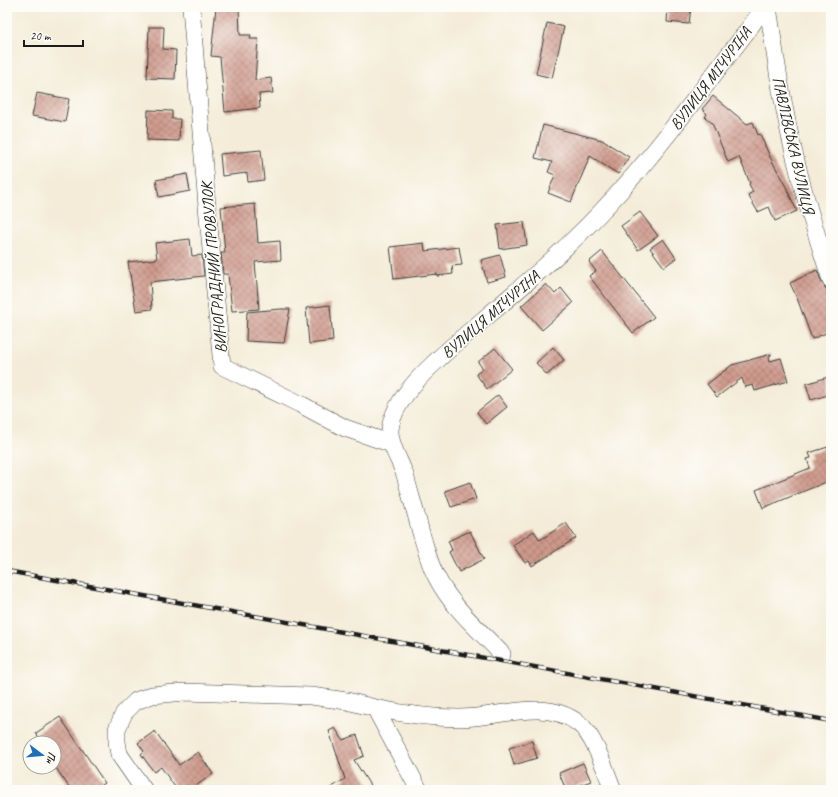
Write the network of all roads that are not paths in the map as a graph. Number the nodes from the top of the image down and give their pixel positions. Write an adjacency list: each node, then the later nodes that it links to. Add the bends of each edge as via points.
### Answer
1 (191, 7): 6 (street, ВИНОГРАДНИЙ ПРОВУЛОК, via 222,366 345,428)
2 (762, 7): 5 (street, ВУЛИЦЯ МІЧУРІНА, via 748,30 652,155 613,199 546,266 443,354 415,383 400,403)
3 (768, 7): 4 (street, ПАВЛІВСЬКА ВУЛИЦЯ, via 777,69 797,167)
4 (831, 280)
5 (393, 418): 6 (street, via 385,427); 7 (street, ВУЛИЦЯ МІЧУРІНА, via 390,430)
6 (367, 434): 7 (street, ВИНОГРАДНИЙ ПРОВУЛОК)
7 (392, 444): 8 (street, ВУЛИЦЯ МІЧУРІНА, via 401,462 429,560 437,578 459,609)
8 (502, 654)
9 (375, 708): 10 (street, via 347,700 311,696 185,692 152,695 136,702 124,713 117,729 120,754); 11 (street); 12 (street, via 431,718 462,718 540,710 563,715 579,723 588,733)
10 (144, 790)
11 (419, 790)
12 (613, 790)

